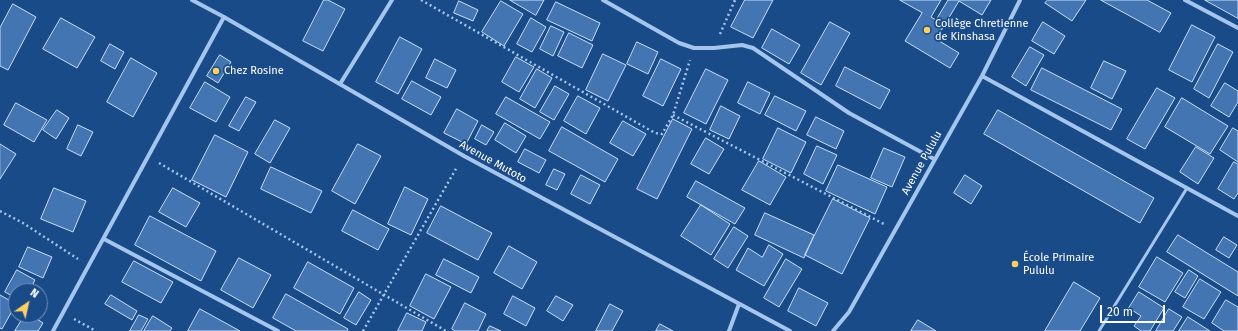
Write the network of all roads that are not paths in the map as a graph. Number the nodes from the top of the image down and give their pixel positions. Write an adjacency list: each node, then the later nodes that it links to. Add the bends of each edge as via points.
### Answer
1 (192, 0): 6 (street, Avenue Mutoto)
2 (392, 0): 9 (street)
3 (603, 0): 10 (street, via 679,43 694,48 742,45 753,48 849,113)
4 (1020, 0): 8 (street, Avenue Pululu)
5 (1185, 0): 7 (street)
6 (224, 17): 9 (street, Avenue Mutoto); 13 (street)
7 (1238, 28)
8 (982, 76): 10 (street, Avenue Pululu); 11 (street)
9 (340, 84): 14 (street, Avenue Mutoto, via 464,156)
10 (934, 159): 19 (street, Avenue Pululu, via 849,312)
11 (1188, 188): 12 (street); 20 (lane)
12 (1238, 216)
13 (104, 239): 15 (street); 16 (street)
14 (739, 304): 17 (street); 18 (street, Avenue Mutoto)
15 (53, 331)
16 (278, 331)
17 (729, 331)
18 (790, 331)
19 (833, 331)
20 (1099, 331)

